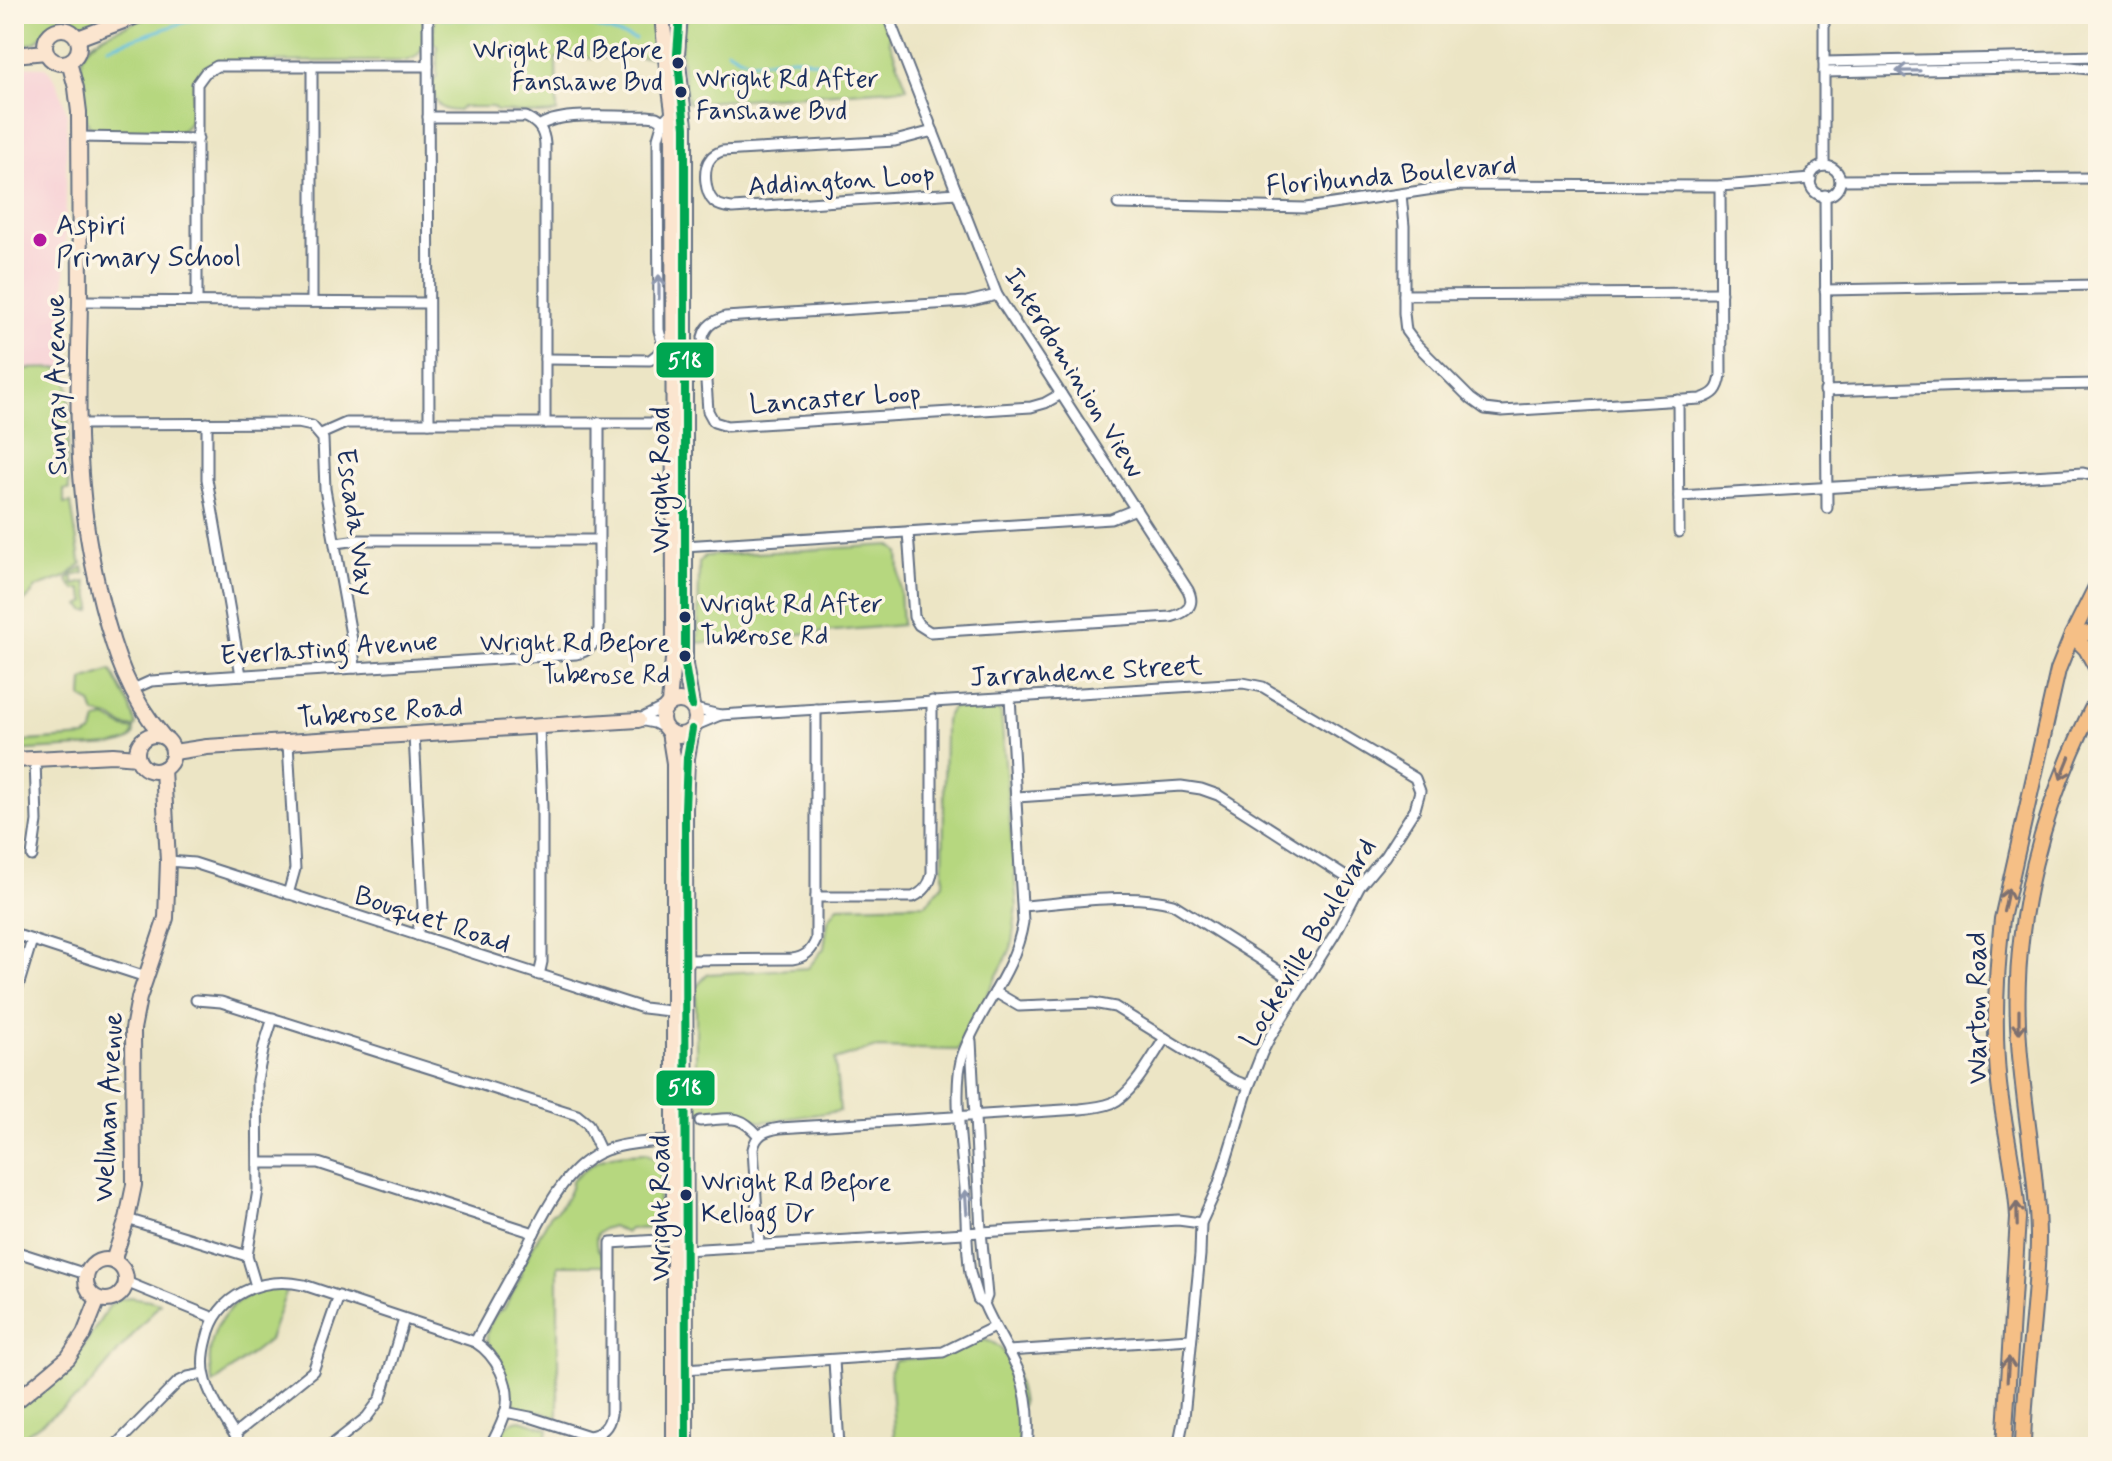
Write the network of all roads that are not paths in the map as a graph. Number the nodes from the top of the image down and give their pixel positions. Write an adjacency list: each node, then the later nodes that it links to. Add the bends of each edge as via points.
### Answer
1 (142, 14): 8 (main road)
2 (428, 14): 14 (street)
3 (664, 14): 4 (main road); 17 (main road, Wright Road)
4 (673, 14)
5 (680, 14): 52 (main road, Wright Road, via 677,54 685,127)
6 (887, 14): 20 (street, Interdominion View)
7 (1824, 14): 15 (street)
8 (78, 38): 9 (main road, via 66,29 56,30 48,37); 12 (main road, via 79,49)
9 (46, 52): 10 (main road); 12 (main road, via 53,60)
10 (14, 55)
11 (2098, 56): 15 (street)
12 (69, 62): 21 (main road, Sunray Avenue)
13 (312, 66): 14 (street); 22 (street, via 217,66 207,71 197,84); 39 (street)
14 (428, 66): 18 (street)
15 (1824, 67): 16 (street, one-way to 15); 23 (street)
16 (2098, 70)
17 (668, 116): 19 (street, via 554,118); 41 (main road, Wright Road, one-way to 17)
18 (428, 117): 19 (street, via 521,117); 40 (street)
19 (539, 126): 42 (street, via 545,144)
20 (933, 131): 28 (street, Interdominion View); 28 (street, Addington Loop, via 895,141 722,151 708,162 708,190 712,200 733,208)
21 (79, 137): 22 (street); 37 (main road, Sunray Avenue)
22 (198, 139): 38 (street)
23 (1824, 166): 25 (street); 26 (street, via 1837,172)
24 (2098, 178): 26 (street)
25 (1811, 179): 27 (street, Floribunda Boulevard); 30 (street, via 1813,188)
26 (1840, 180): 30 (street, via 1837,189)
27 (1720, 186): 29 (street, Floribunda Boulevard, via 1460,185); 34 (street)
28 (957, 193): 35 (street, Interdominion View)
29 (1401, 194): 31 (street, Floribunda Boulevard, via 1306,208); 36 (street)
30 (1825, 195): 33 (street)
31 (1118, 204)
32 (2098, 285): 33 (street)
33 (1825, 290): 44 (street)
34 (1721, 293): 36 (street); 46 (street, via 1720,384 1709,397)
35 (997, 295): 45 (street, Interdominion View); 45 (street, Lancaster Loop, via 967,302 725,317 703,337 708,411 714,422 727,426 1031,407)
36 (1404, 295): 46 (street, via 1406,331 1485,409)
37 (80, 301): 38 (street); 51 (main road, Sunray Avenue)
38 (197, 302): 39 (street)
39 (312, 302): 40 (street)
40 (428, 303): 48 (street)
41 (669, 355): 42 (street, via 650,360); 52 (main road, Wright Road)
42 (545, 359): 49 (street)
43 (2098, 384): 44 (street)
44 (1825, 391): 55 (street)
45 (1061, 394): 58 (street, Interdominion View)
46 (1678, 400): 56 (street)
47 (207, 423): 51 (street, Escada Way); 53 (street, Escada Way, via 304,424); 69 (street, via 207,479)
48 (429, 423): 49 (street); 53 (street, via 346,423)
49 (545, 423): 50 (street)
50 (599, 423): 52 (street); 61 (street, Everlasting Avenue)
51 (79, 424): 70 (main road, Sunray Avenue, via 92,559 111,642)
52 (680, 424): 63 (main road, Wright Road); 74 (main road, Wright Road, via 674,648)
53 (321, 434): 62 (street, Escada Way)
54 (2098, 477): 55 (street, via 2083,473)
55 (1827, 487): 56 (street); 57 (street)
56 (1679, 496): 60 (street)
57 (1827, 508)
58 (1136, 509): 59 (street, via 1111,519); 59 (street, Interdominion View, via 1192,598 1183,613 930,632 914,617)
59 (908, 532): 63 (street)
60 (1679, 532)
61 (598, 540): 62 (street); 67 (street, Everlasting Avenue, via 598,636 585,651)
62 (336, 543): 67 (street, Escada Way)
63 (684, 546): 75 (main road, Wright Road, via 685,665)
64 (2098, 583): 66 (main road, Warton Road)
65 (2098, 632): 66 (main road)
66 (2072, 635): 68 (main road); 134 (main road, Warton Road, one-way to 66, via 2017,1198 1999,1087 1998,959 2033,777 2058,670)
67 (355, 668): 69 (street, Everlasting Avenue)
68 (2098, 671)
69 (241, 675): 70 (street, Everlasting Avenue, via 151,681)
70 (134, 696): 82 (main road, Sunray Avenue); 84 (main road, Sunray Avenue)
71 (1010, 697): 73 (street, Jarrahdene Street); 91 (street, Jarrahdene Street, via 1250,683 1410,774); 92 (street)
72 (2098, 697): 135 (main road, Warton Road, one-way to 135, via 2048,814 2022,942 2019,1038 2037,1207)
73 (932, 701): 76 (street, Jarrahdene Street); 97 (street, via 928,886 913,897)
74 (667, 705): 75 (main road, via 678,700); 78 (street, Tuberose Road); 81 (main road, via 662,718)
75 (693, 707): 77 (street, Jarrahdene Street); 80 (main road)
76 (816, 709): 77 (street, Jarrahdene Street); 97 (street)
77 (720, 715): 80 (street, Jarrahdene Street)
78 (638, 720): 79 (main road, Tuberose Road); 81 (street, Tuberose Road)
79 (539, 727): 83 (main road, Tuberose Road); 103 (street)
80 (693, 728): 81 (main road, via 679,735); 102 (main road, Wright Road, via 686,768)
81 (668, 730): 109 (main road, Wright Road, via 674,763)
82 (162, 735): 84 (main road); 86 (main road)
83 (414, 735): 85 (main road, Tuberose Road); 100 (street, via 423,908)
84 (144, 738): 87 (main road)
85 (288, 743): 86 (main road, Tuberose Road); 96 (street, via 295,869)
86 (174, 752): 90 (main road, via 171,762)
87 (137, 757): 89 (main road); 90 (main road, via 141,765)
88 (14, 760): 89 (main road)
89 (35, 760): 93 (street)
90 (156, 770): 94 (main road, Wellman Avenue, via 166,815)
91 (1420, 791): 95 (street, Lockeville Boulevard, via 1415,809)
92 (1017, 797): 95 (street, via 1201,789); 98 (street)
93 (32, 856)
94 (168, 861): 96 (street, Bouquet Road, via 194,863); 104 (main road, Wellman Avenue, via 166,918)
95 (1360, 886): 105 (street, Lockeville Boulevard)
96 (288, 894): 100 (street, Bouquet Road)
97 (816, 897): 102 (street, via 816,940 801,958)
98 (1023, 906): 105 (street, via 1141,898 1163,902); 106 (street, via 1018,948)
99 (14, 934): 101 (street)
100 (417, 935): 103 (street, Bouquet Road)
101 (32, 940): 104 (street); 107 (street)
102 (685, 960): 109 (main road, Wright Road)
103 (539, 975): 109 (street, Bouquet Road, via 643,1008)
104 (146, 977): 121 (main road, Wellman Avenue, via 133,1029 134,1185)
105 (1302, 987): 113 (street, Lockeville Boulevard, via 1270,1037)
106 (995, 992): 111 (street, via 1019,1006 1115,1007); 112 (street)
107 (14, 1000)
108 (196, 1000): 110 (street)
109 (680, 1012): 118 (main road, Wright Road)
110 (273, 1018): 119 (street, via 577,1115 588,1124); 120 (street, via 257,1080)
111 (1165, 1038): 113 (street); 115 (street, via 1132,1086 1113,1103)
112 (971, 1039): 114 (street, via 960,1068); 115 (street)
113 (1249, 1086): 122 (street, Lockeville Boulevard)
114 (960, 1116): 115 (street); 117 (street, via 780,1128); 124 (street, one-way to 114)
115 (974, 1116): 123 (street)
116 (700, 1121): 117 (street, via 741,1119)
117 (759, 1136): 127 (street, via 753,1149)
118 (680, 1141): 119 (street); 126 (main road, Wright Road)
119 (601, 1152): 125 (street, via 567,1179)
120 (259, 1163): 125 (street, via 318,1163); 129 (street)
121 (127, 1219): 129 (street); 130 (main road, Wellman Avenue)
122 (1201, 1223): 123 (street); 142 (street, Lockeville Boulevard)
123 (981, 1231): 124 (street); 138 (street)
124 (967, 1232): 127 (street); 138 (street, via 970,1273)
125 (534, 1233): 143 (street)
126 (680, 1245): 127 (street); 146 (main road, Wright Road); 149 (street, via 611,1243 611,1414 605,1428 589,1436)
127 (759, 1245)
128 (14, 1251): 131 (street)
129 (247, 1256): 133 (street)
130 (115, 1262): 131 (main road, via 98,1261); 132 (main road, via 124,1270)
131 (86, 1274): 137 (main road, via 87,1288)
132 (126, 1282): 137 (main road, via 116,1297); 139 (street)
133 (256, 1286): 136 (street, via 288,1282); 139 (street)
134 (2014, 1292): 135 (main road); 160 (main road, Warton Road, one-way to 134)
135 (2034, 1294): 161 (main road, Warton Road)
136 (339, 1296): 140 (street); 150 (street, via 313,1371)
137 (98, 1299): 148 (main road, via 68,1358)
138 (984, 1304): 141 (street)
139 (214, 1318): 147 (street)
140 (404, 1319): 143 (street); 153 (street, via 381,1398 367,1417)
141 (994, 1327): 144 (street); 145 (street, via 943,1352)
142 (1190, 1339): 144 (street); 159 (street, Lockeville Boulevard)
143 (475, 1342): 149 (street, via 502,1376)
144 (1008, 1351): 158 (street, via 1027,1404)
145 (834, 1360): 146 (street); 157 (street)
146 (680, 1370): 155 (main road, Wright Road); 156 (main road, Wright Road)
147 (204, 1374): 150 (street); 151 (street, via 178,1382)
148 (14, 1403)
149 (505, 1412): 154 (street)
150 (235, 1434): 152 (street)
151 (114, 1447)
152 (242, 1447)
153 (329, 1447)
154 (490, 1447)
155 (674, 1447)
156 (686, 1447)
157 (839, 1447)
158 (1027, 1447)
159 (1178, 1447)
160 (2004, 1447)
161 (2023, 1447)

